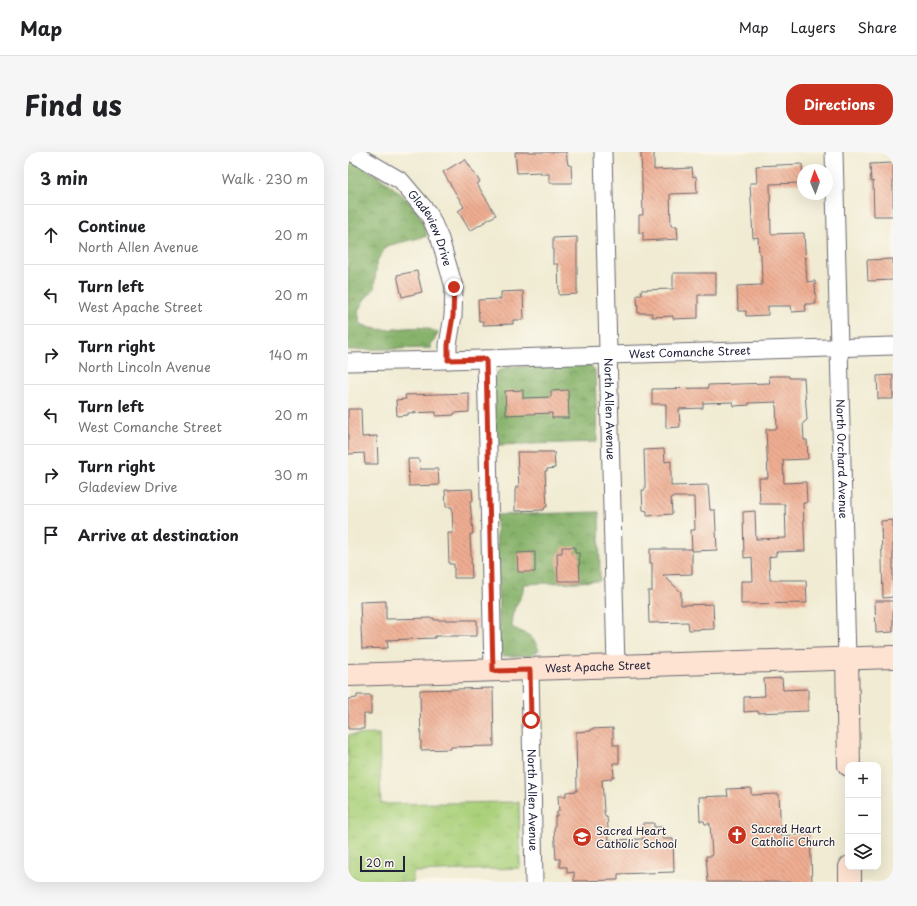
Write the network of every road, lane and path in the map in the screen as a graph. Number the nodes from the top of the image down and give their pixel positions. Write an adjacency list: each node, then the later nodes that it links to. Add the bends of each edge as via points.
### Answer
1 (351, 152): 8 (street, Gladeview Drive, via 401,181 429,214 440,239 454,287)
2 (603, 152): 6 (street, North Allen Avenue)
3 (834, 152): 5 (street, North Orchard Avenue)
4 (893, 346): 5 (street, West Comanche Street)
5 (840, 347): 6 (street, West Comanche Street); 11 (street, North Orchard Avenue)
6 (607, 354): 7 (street, West Comanche Street); 12 (street, North Allen Avenue)
7 (486, 359): 8 (street, West Comanche Street); 14 (street)
8 (448, 360): 9 (street, West Comanche Street)
9 (348, 362)
10 (893, 657): 11 (main road, West Apache Street)
11 (847, 659): 12 (main road, West Apache Street); 16 (main road, North Orchard Avenue)
12 (616, 667): 13 (main road, West Apache Street)
13 (530, 670): 14 (main road, West Apache Street); 18 (street, North Allen Avenue)
14 (493, 671): 15 (main road, West Apache Street)
15 (348, 676)
16 (849, 762)
17 (850, 870): 19 (main road)
18 (534, 882)
19 (850, 882)

